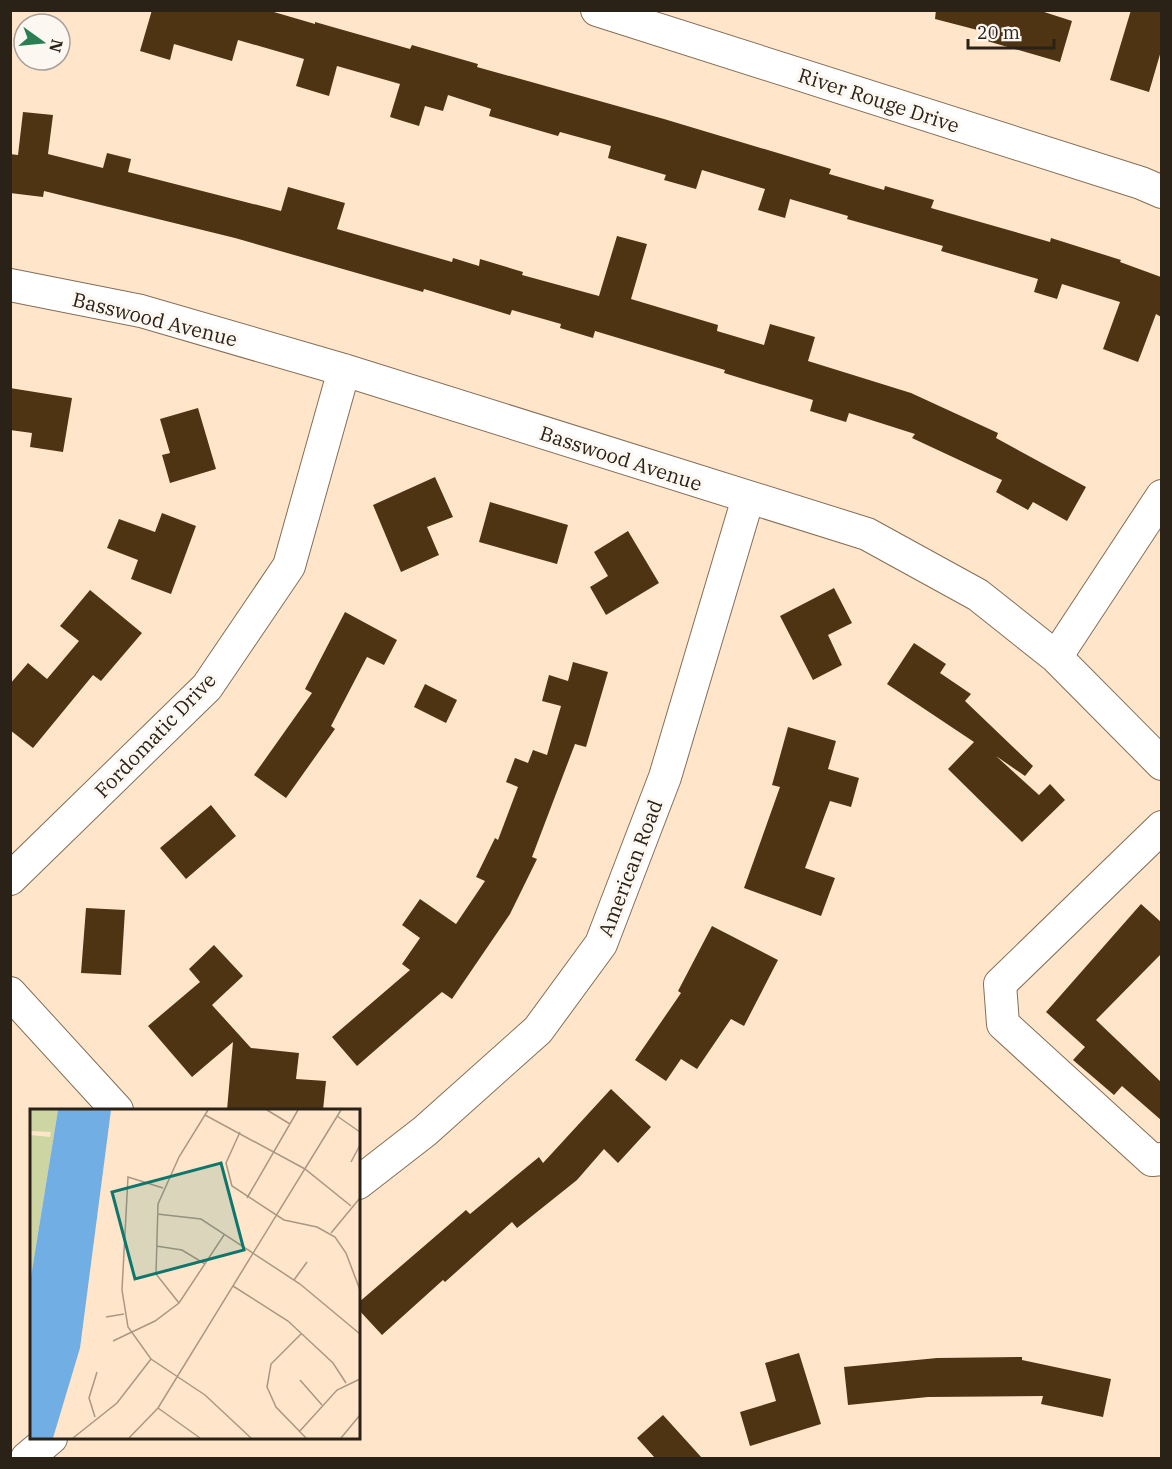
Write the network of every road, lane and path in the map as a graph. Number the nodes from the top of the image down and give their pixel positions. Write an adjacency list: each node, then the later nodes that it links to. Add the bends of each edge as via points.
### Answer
1 (597, 10): 2 (street, River Rouge Drive)
2 (1161, 192)
3 (10, 285): 4 (street, Basswood Avenue, via 141,311)
4 (344, 370): 6 (street, Basswood Avenue); 10 (street, Fordomatic Drive, via 290,566 207,687)
5 (1161, 496): 7 (street)
6 (748, 498): 7 (street, Basswood Avenue, via 867,534 978,595); 14 (street, American Road, via 665,777 601,944 538,1030 425,1131)
7 (1056, 657): 8 (street, Basswood Avenue)
8 (1161, 764)
9 (1161, 827): 13 (street, via 1000,984 1003,1024 1152,1160)
10 (10, 879)
11 (10, 993): 12 (street)
12 (116, 1109)
13 (1161, 1159)
14 (360, 1182)
15 (49, 1439): 16 (street)
16 (27, 1458)

